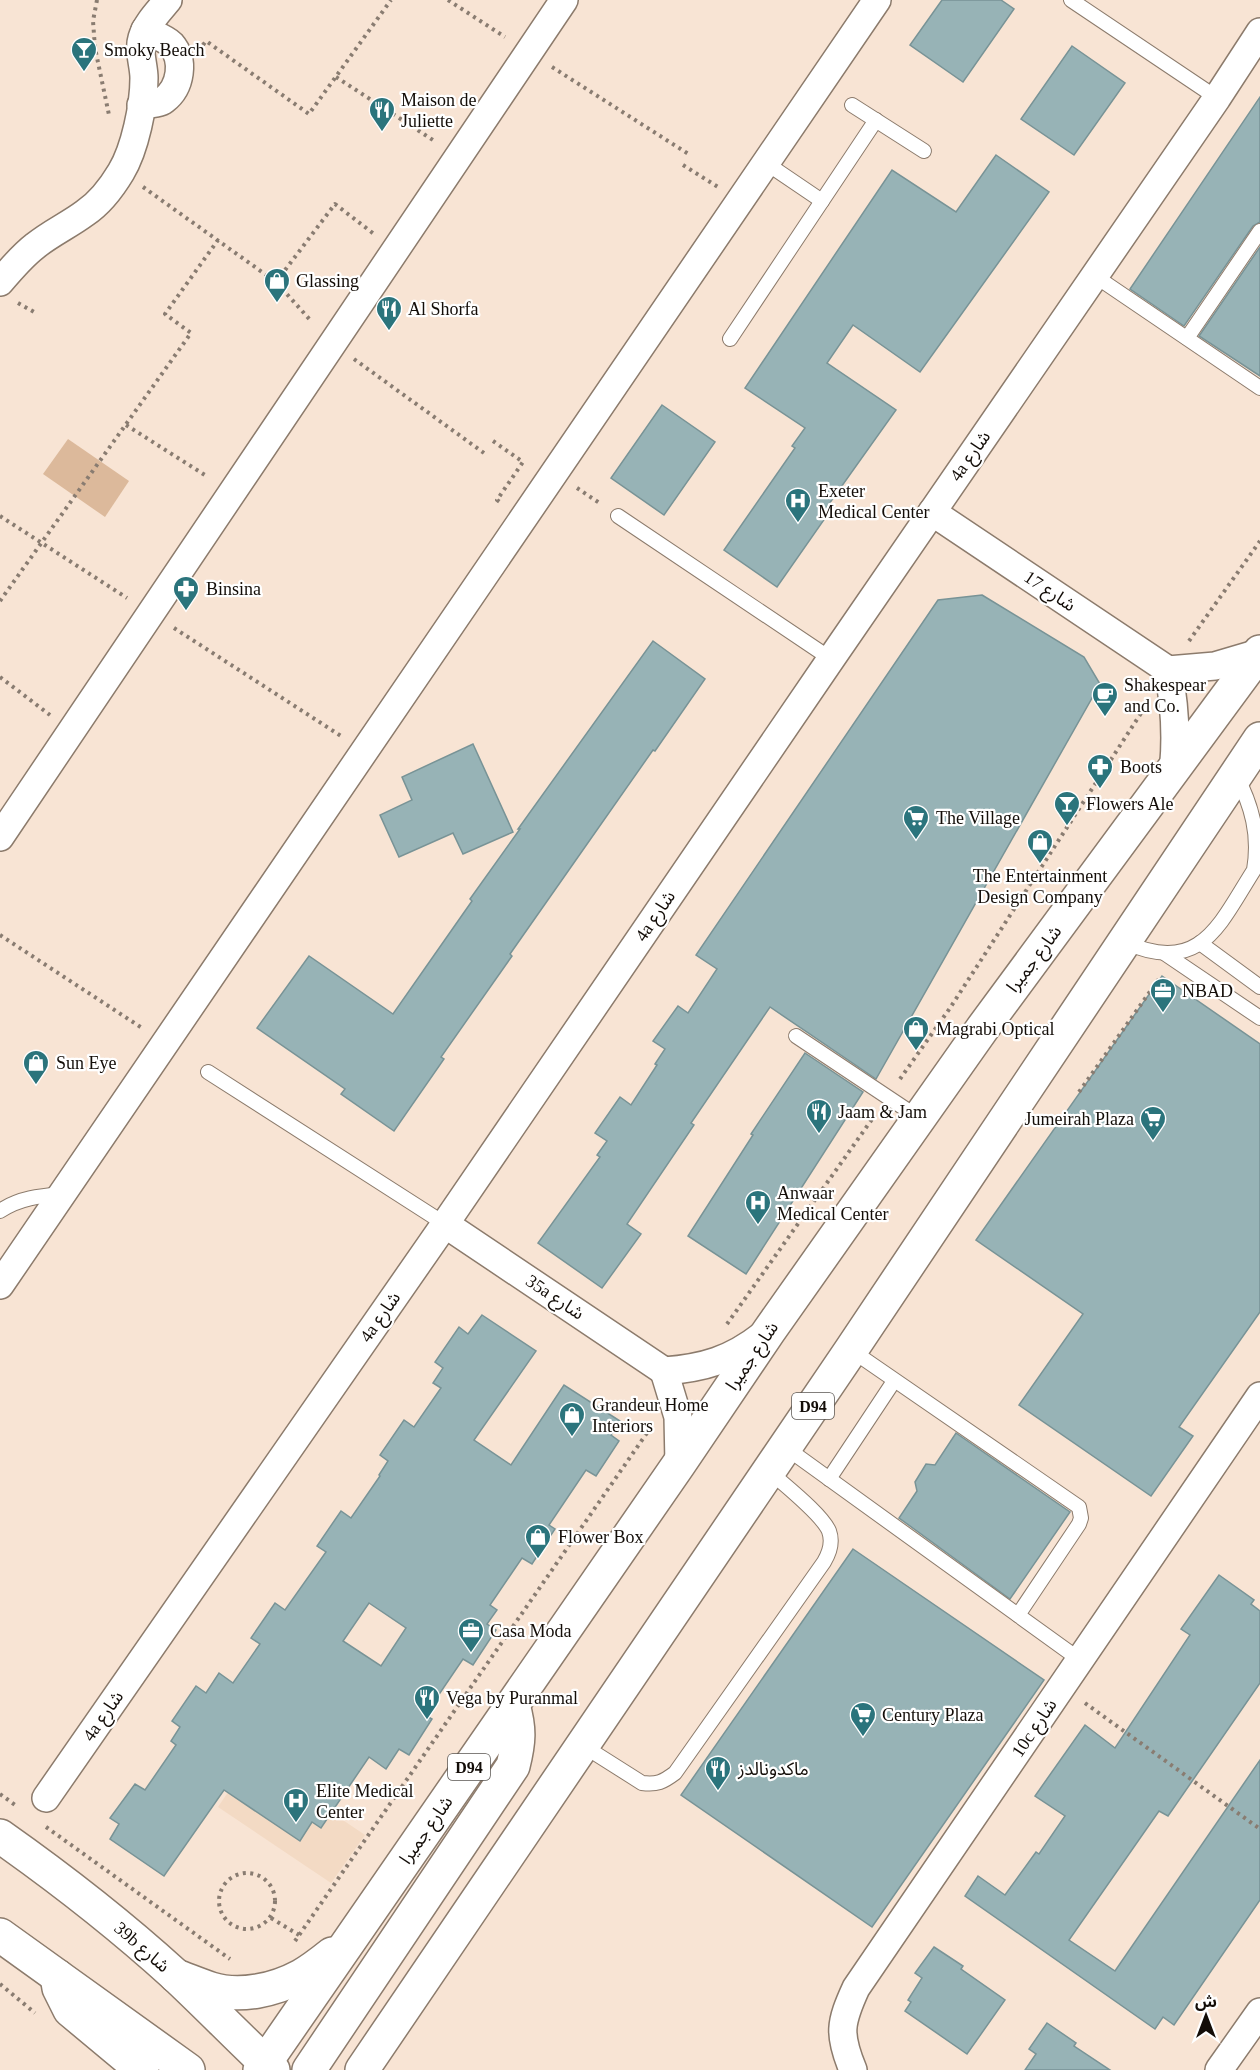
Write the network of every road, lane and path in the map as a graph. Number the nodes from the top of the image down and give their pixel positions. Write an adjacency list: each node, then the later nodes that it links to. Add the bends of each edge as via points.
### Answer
1 (97, 0): 16 (path, via 93,21 95,48)
2 (168, 0): 8 (street)
3 (391, 0): 12 (path)
4 (448, 0): 10 (path)
5 (564, 0): 10 (street)
6 (877, 0): 21 (street)
7 (1071, 0): 13 (lane)
8 (145, 30): 11 (street, via 170,43 178,57); 14 (street, via 140,49 144,74)
9 (1260, 32): 13 (street, 4a شارع)
10 (529, 51): 19 (path); 20 (street)
11 (179, 77): 12 (path, via 206,41 309,114); 14 (street, via 175,90 163,102)
12 (336, 77): 20 (path)
13 (1217, 98): 27 (street, 4a شارع)
14 (141, 105): 22 (street)
15 (852, 105): 17 (lane)
16 (109, 118)
17 (876, 120): 18 (lane); 23 (lane)
18 (924, 151)
19 (690, 155)
20 (458, 156): 26 (street)
21 (766, 163): 23 (lane); 51 (street)
22 (122, 171): 25 (path); 28 (street, via 85,214 35,245)
23 (822, 201): 31 (lane)
24 (1260, 231): 30 (lane)
25 (218, 240): 29 (path); 34 (path, via 165,314 192,333)
26 (394, 250): 29 (path, via 335,204); 32 (street)
27 (1095, 276): 30 (lane); 38 (street, 4a شارع)
28 (0, 282)
29 (276, 282): 32 (path)
30 (1187, 338): 33 (lane)
31 (730, 339)
32 (332, 343): 35 (path); 44 (street)
33 (1260, 388)
34 (126, 425): 36 (path); 42 (path)
35 (484, 453)
36 (208, 477)
37 (569, 482): 40 (path)
38 (932, 512): 46 (street, 4a شارع); 47 (street, شارع 17)
39 (0, 516): 42 (path)
40 (618, 516): 46 (lane)
41 (1260, 541): 47 (path)
42 (42, 543): 43 (path); 44 (path)
43 (0, 601)
44 (150, 612): 49 (street); 51 (path)
45 (1260, 653): 47 (street, via 1215,666); 53 (main road, شارع جميرا / D94)
46 (831, 659): 70 (street, 4a شارع)
47 (1168, 670): 53 (street, via 1176,721); 66 (path, via 950,1008)
48 (0, 677): 49 (path)
49 (71, 730): 55 (street)
50 (1260, 740): 52 (main road, D94)
51 (365, 751): 64 (street)
52 (1248, 771): 54 (lane); 58 (main road, D94)
53 (1173, 772): 67 (main road, شارع جميرا / D94)
54 (1258, 821): 56 (lane)
55 (0, 837)
56 (1259, 861): 59 (lane, via 1213,933)
57 (0, 935): 64 (path)
58 (1124, 942): 60 (lane); 74 (main road, D94)
59 (1200, 944): 60 (lane, via 1178,953); 61 (lane)
60 (1164, 953): 62 (lane)
61 (1260, 987)
62 (1260, 1018)
63 (796, 1035): 66 (lane)
64 (166, 1043): 68 (street)
65 (207, 1072): 70 (lane)
66 (888, 1097): 67 (lane); 72 (path)
67 (919, 1118): 73 (main road, شارع جميرا / D94)
68 (62, 1194): 69 (lane, via 35,1196); 71 (street)
69 (0, 1211)
70 (445, 1224): 75 (street, 35a شارع); 88 (street, 4a شارع)
71 (0, 1285)
72 (722, 1331)
73 (769, 1331): 75 (street, via 720,1361 693,1369); 80 (main road, شارع جميرا / D94)
74 (850, 1350): 76 (lane); 79 (main road, D94)
75 (664, 1371): 80 (street, via 678,1417)
76 (894, 1381): 81 (lane); 82 (lane, via 1078,1507 1078,1524)
77 (1260, 1396): 83 (street, 10c شارع)
78 (651, 1427): 93 (path)
79 (777, 1459): 81 (lane); 86 (main road, D94); 86 (lane, via 828,1529 830,1552 824,1562 675,1773 663,1783 642,1783)
80 (679, 1464): 85 (main road, شارع جميرا / D94)
81 (829, 1479): 82 (lane)
82 (1018, 1615): 83 (lane)
83 (1080, 1660): 84 (street, 10c شارع)
84 (1062, 1686): 89 (path); 107 (street, 10c شارع, via 856,1988 844,2016 843,2046)
85 (513, 1705): 94 (main road, شارع جميرا / D94); 104 (main road, via 519,1727 513,1766)
86 (582, 1745): 100 (main road, D94)
87 (0, 1794): 88 (path)
88 (37, 1811): 98 (path, via 264,1984)
89 (1260, 1829)
90 (0, 1836): 97 (main road, 39b شارع, via 69,1887)
91 (271, 1918): 91 (path, via 276,1905 275,1891 268,1880 256,1873 242,1872 229,1878 218,1903 233,1926 260,1927); 93 (path)
92 (0, 1935): 96 (main road)
93 (299, 1935): 95 (path)
94 (348, 1943): 98 (main road, via 303,1976); 101 (main road, شارع جميرا / D94)
95 (292, 1945)
96 (57, 1976): 102 (main road, via 70,2010); 103 (main road)
97 (176, 1976): 98 (main road, via 213,1990); 101 (main road, 39b شارع)
98 (260, 1991)
99 (1260, 2012): 108 (street)
100 (389, 2031): 105 (main road, D94); 106 (main road)
101 (267, 2068)
102 (142, 2070)
103 (189, 2070)
104 (309, 2070)
105 (362, 2070)
106 (379, 2070)
107 (853, 2070)
108 (1220, 2070)

